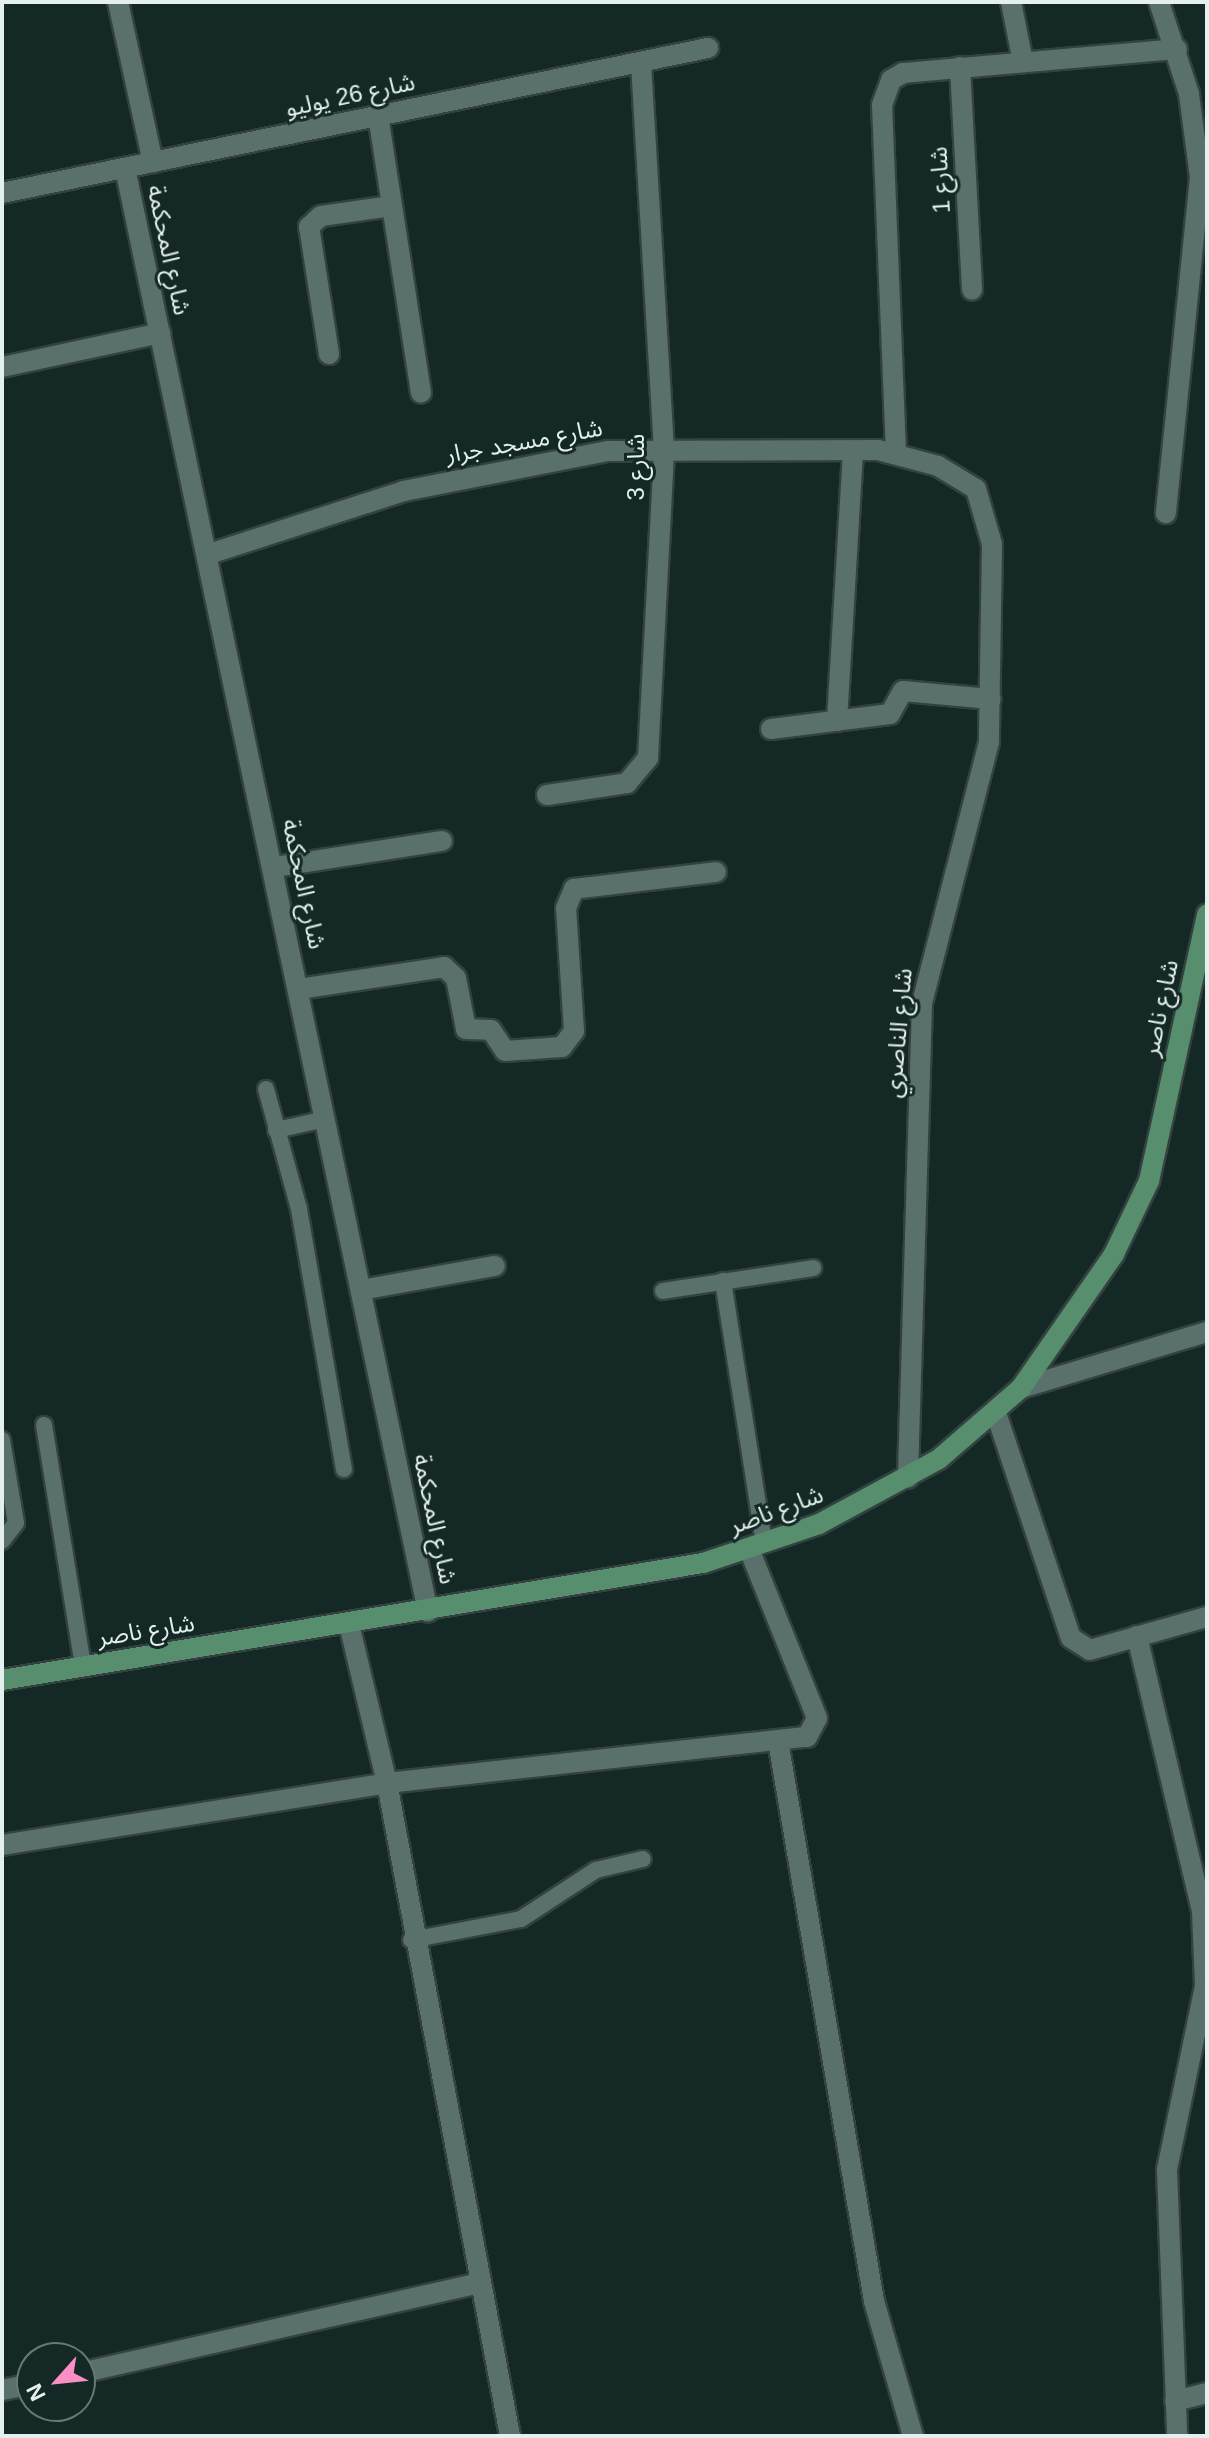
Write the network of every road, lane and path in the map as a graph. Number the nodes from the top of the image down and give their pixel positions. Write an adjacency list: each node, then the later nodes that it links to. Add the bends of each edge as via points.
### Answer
1 (118, 2): 10 (street)
2 (1011, 2): 7 (street)
3 (1159, 2): 5 (street)
4 (708, 48): 6 (street, شارع 26 يوليو)
5 (1177, 49): 7 (street); 23 (street, via 1194,118 1199,221)
6 (641, 62): 9 (street, شارع 26 يوليو); 19 (street, شارع 3)
7 (1023, 62): 8 (street)
8 (960, 67): 14 (street, شارع 1); 21 (street, via 903,73 883,92)
9 (378, 115): 10 (street, شارع 26 يوليو); 13 (street)
10 (153, 162): 11 (street, شارع 26 يوليو)
11 (125, 168): 12 (street, شارع 26 يوليو); 15 (street, شارع المحكمة)
12 (2, 193)
13 (391, 206): 16 (street, via 321,216 309,227); 18 (street)
14 (972, 290)
15 (160, 333): 17 (street); 24 (street, شارع المحكمة)
16 (329, 354)
17 (2, 367)
18 (421, 393)
19 (664, 450): 20 (street, شارع مسجد جرار); 24 (street, شارع مسجد جرار, via 572,455 448,480); 28 (street, شارع 3, via 648,758 627,783)
20 (853, 451): 21 (street, شارع مسجد جرار); 26 (street)
21 (896, 453): 22 (street, شارع مسجد جرار, via 938,466)
22 (986, 504): 25 (street, شارع الناصري)
23 (1166, 513)
24 (209, 554): 30 (street, شارع المحكمة)
25 (991, 699): 26 (street, via 903,691 890,714); 48 (street, شارع الناصري, via 982,782 922,1003)
26 (837, 721): 27 (street)
27 (771, 729)
28 (547, 795)
29 (442, 841): 30 (street)
30 (274, 867): 33 (street, شارع المحكمة)
31 (716, 872): 33 (street, via 574,889 566,908 574,1031 562,1047 505,1051 491,1030 466,1029 456,978 444,967)
32 (1207, 914): 43 (street, شارع ناصر, via 1149,1181 1114,1254)
33 (299, 989): 35 (street, شارع المحكمة)
34 (266, 1089): 36 (lane)
35 (326, 1119): 36 (lane); 40 (street, شارع المحكمة)
36 (276, 1130): 47 (lane, via 302,1222)
37 (495, 1266): 40 (street)
38 (813, 1268): 39 (lane)
39 (723, 1281): 41 (lane); 50 (lane)
40 (361, 1290): 51 (street, شارع المحكمة)
41 (663, 1291)
42 (1207, 1332): 43 (street)
43 (1021, 1388): 44 (street, شارع ناصر)
44 (996, 1413): 48 (street, شارع ناصر); 54 (street, via 1071,1638 1090,1650)
45 (44, 1425): 55 (lane)
46 (2, 1440): 49 (lane, via 16,1523)
47 (344, 1469)
48 (908, 1478): 50 (street, شارع ناصر)
49 (2, 1541)
50 (757, 1546): 51 (street, شارع ناصر); 57 (street, via 817,1718 807,1737)
51 (428, 1612): 53 (street, شارع ناصر)
52 (1207, 1617): 54 (street)
53 (349, 1624): 55 (street, شارع ناصر); 58 (street)
54 (1137, 1636): 61 (street)
55 (83, 1667): 56 (street, شارع ناصر)
56 (2, 1680)
57 (778, 1741): 58 (street); 68 (street, via 874,2301)
58 (387, 1783): 59 (street); 62 (street)
59 (2, 1845)
60 (643, 1859): 62 (lane, via 596,1870 521,1919)
61 (1204, 1911): 66 (street, via 1203,2001 1167,2170)
62 (411, 1940): 63 (street)
63 (480, 2283): 64 (street); 67 (street)
64 (96, 2369)
65 (1207, 2393): 66 (street)
66 (1175, 2401): 69 (street)
67 (510, 2436)
68 (913, 2436)
69 (1177, 2436)

